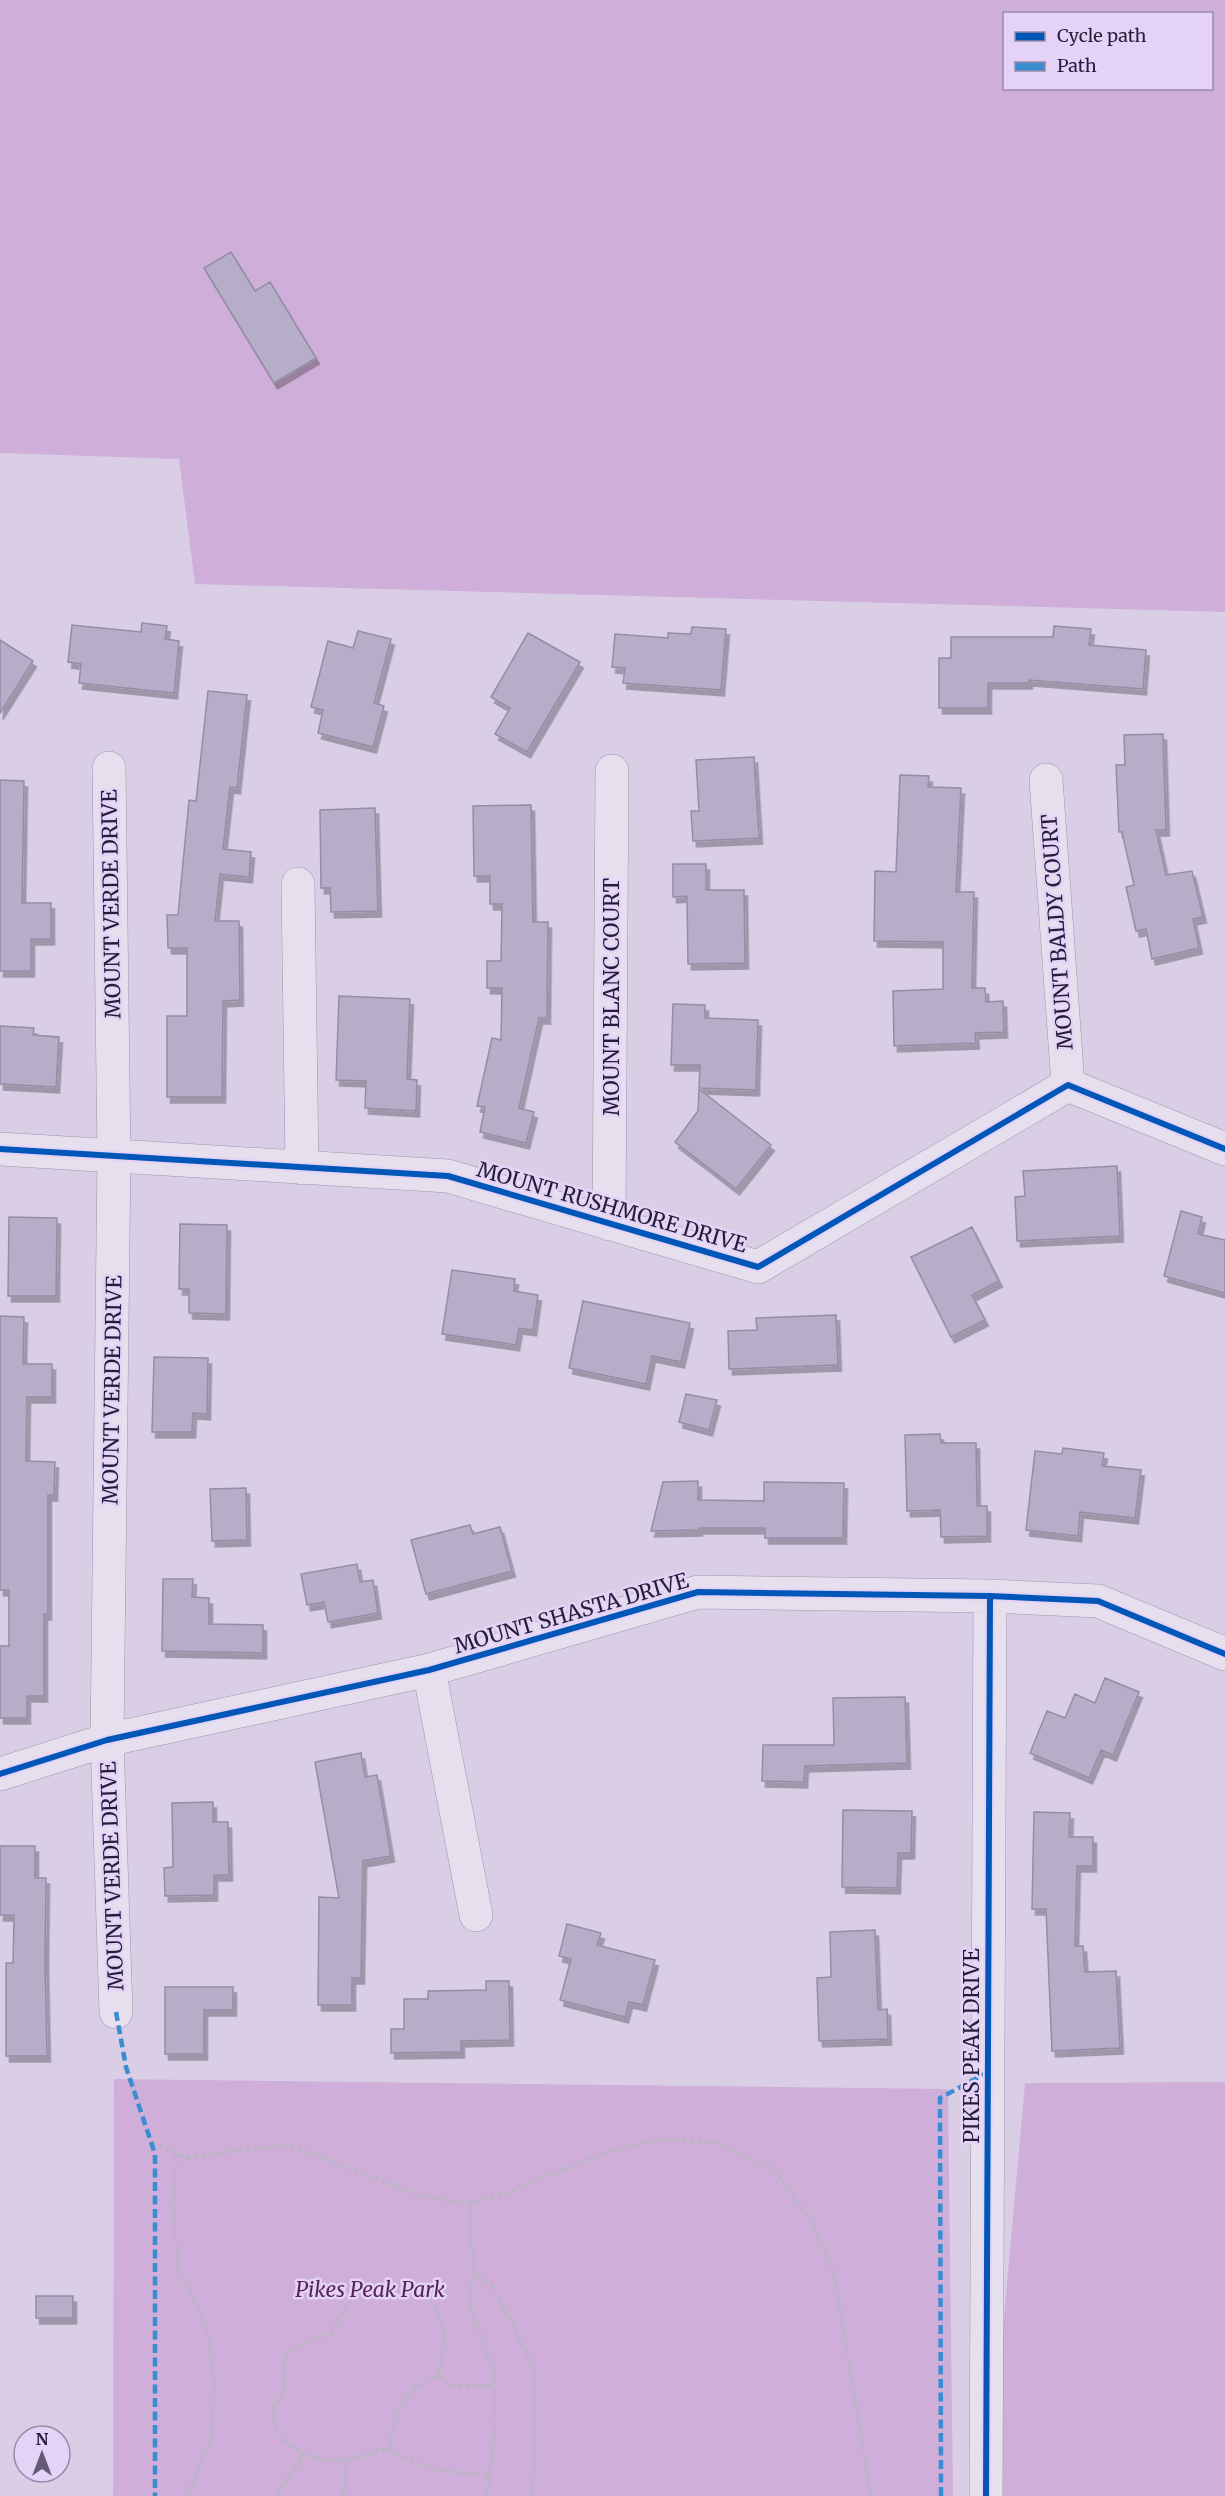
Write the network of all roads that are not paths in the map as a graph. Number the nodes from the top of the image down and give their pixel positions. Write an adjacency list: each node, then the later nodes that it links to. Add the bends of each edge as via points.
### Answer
1 (109, 768): 8 (street, MOUNT VERDE DRIVE)
2 (612, 771): 10 (street, MOUNT BLANC COURT)
3 (1046, 780): 5 (street, MOUNT BALDY COURT)
4 (298, 884): 9 (street)
5 (1068, 1085): 7 (street); 10 (street, MOUNT RUSHMORE DRIVE, via 758,1267)
6 (0, 1149): 8 (street, MOUNT RUSHMORE DRIVE)
7 (1225, 1149)
8 (114, 1157): 9 (street, MOUNT RUSHMORE DRIVE); 14 (street, MOUNT VERDE DRIVE)
9 (302, 1168): 10 (street, MOUNT RUSHMORE DRIVE, via 448,1176)
10 (609, 1224)
11 (990, 1596): 12 (street, MOUNT SHASTA DRIVE, via 1098,1601); 13 (street, MOUNT SHASTA DRIVE, via 698,1592); 18 (street, PIKES PEAK DRIVE)
12 (1225, 1654)
13 (429, 1670): 14 (street, MOUNT SHASTA DRIVE); 16 (street)
14 (107, 1740): 15 (street, MOUNT SHASTA DRIVE); 17 (street, MOUNT VERDE DRIVE)
15 (0, 1774)
16 (476, 1915)
17 (116, 2012)
18 (986, 2496)

